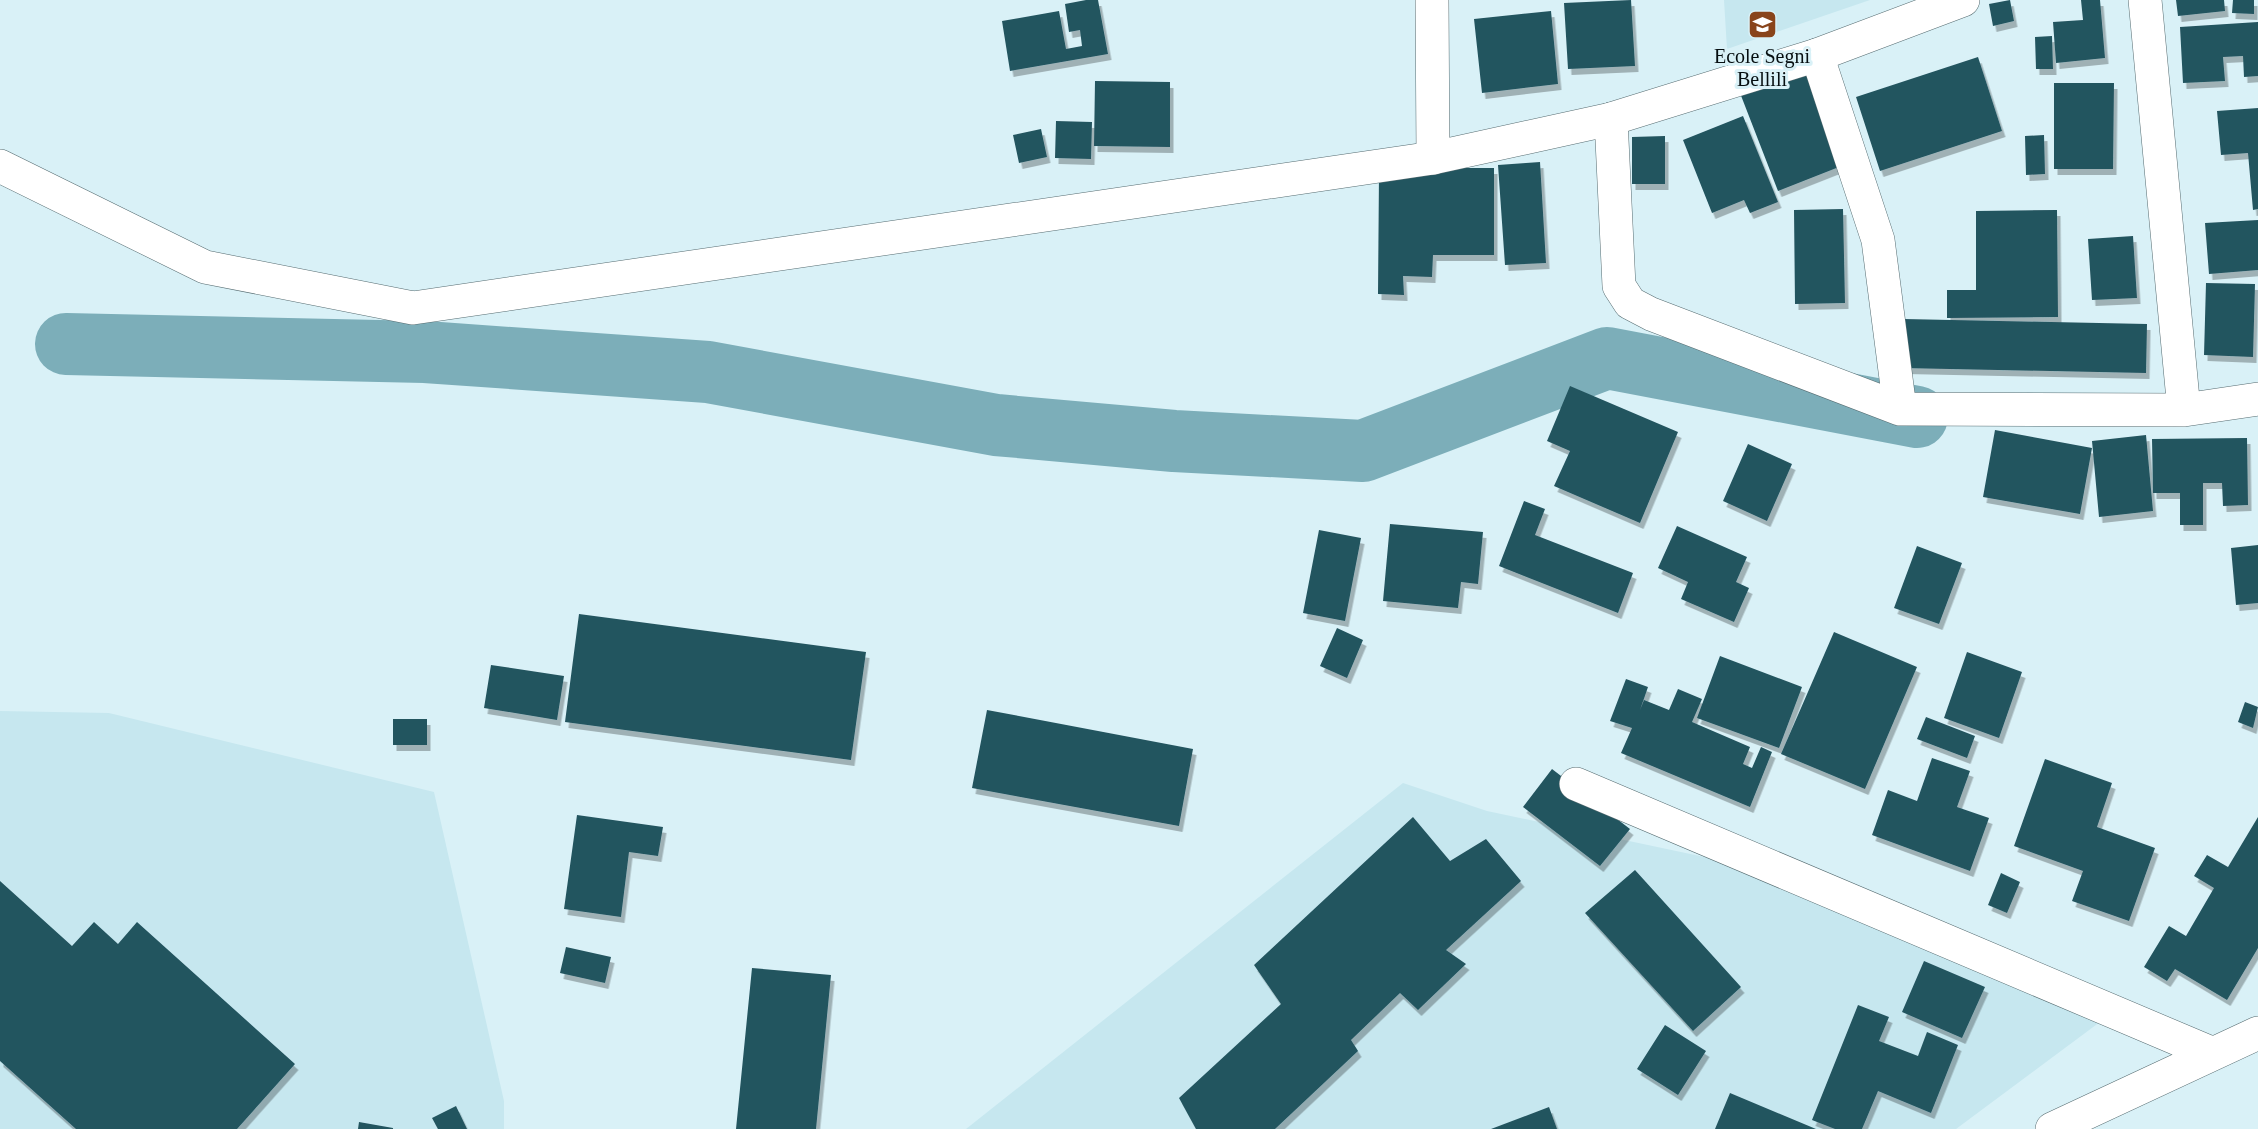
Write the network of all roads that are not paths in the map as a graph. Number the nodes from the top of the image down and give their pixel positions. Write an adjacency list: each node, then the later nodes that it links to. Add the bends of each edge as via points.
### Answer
1 (1432, 0): 6 (street)
2 (1963, 0): 4 (street)
3 (2145, 0): 10 (street)
4 (1817, 55): 5 (street); 9 (street, via 1878,240)
5 (1611, 119): 6 (street); 9 (street, via 1619,286 1630,303)
6 (1433, 158): 7 (street, via 413,308 205,267)
7 (0, 166)
8 (2258, 399): 10 (street)
9 (1900, 409): 10 (street)
10 (2184, 410)
11 (1576, 784): 13 (street)
12 (2258, 1033): 13 (street)
13 (2211, 1053): 14 (street)
14 (2052, 1129)

